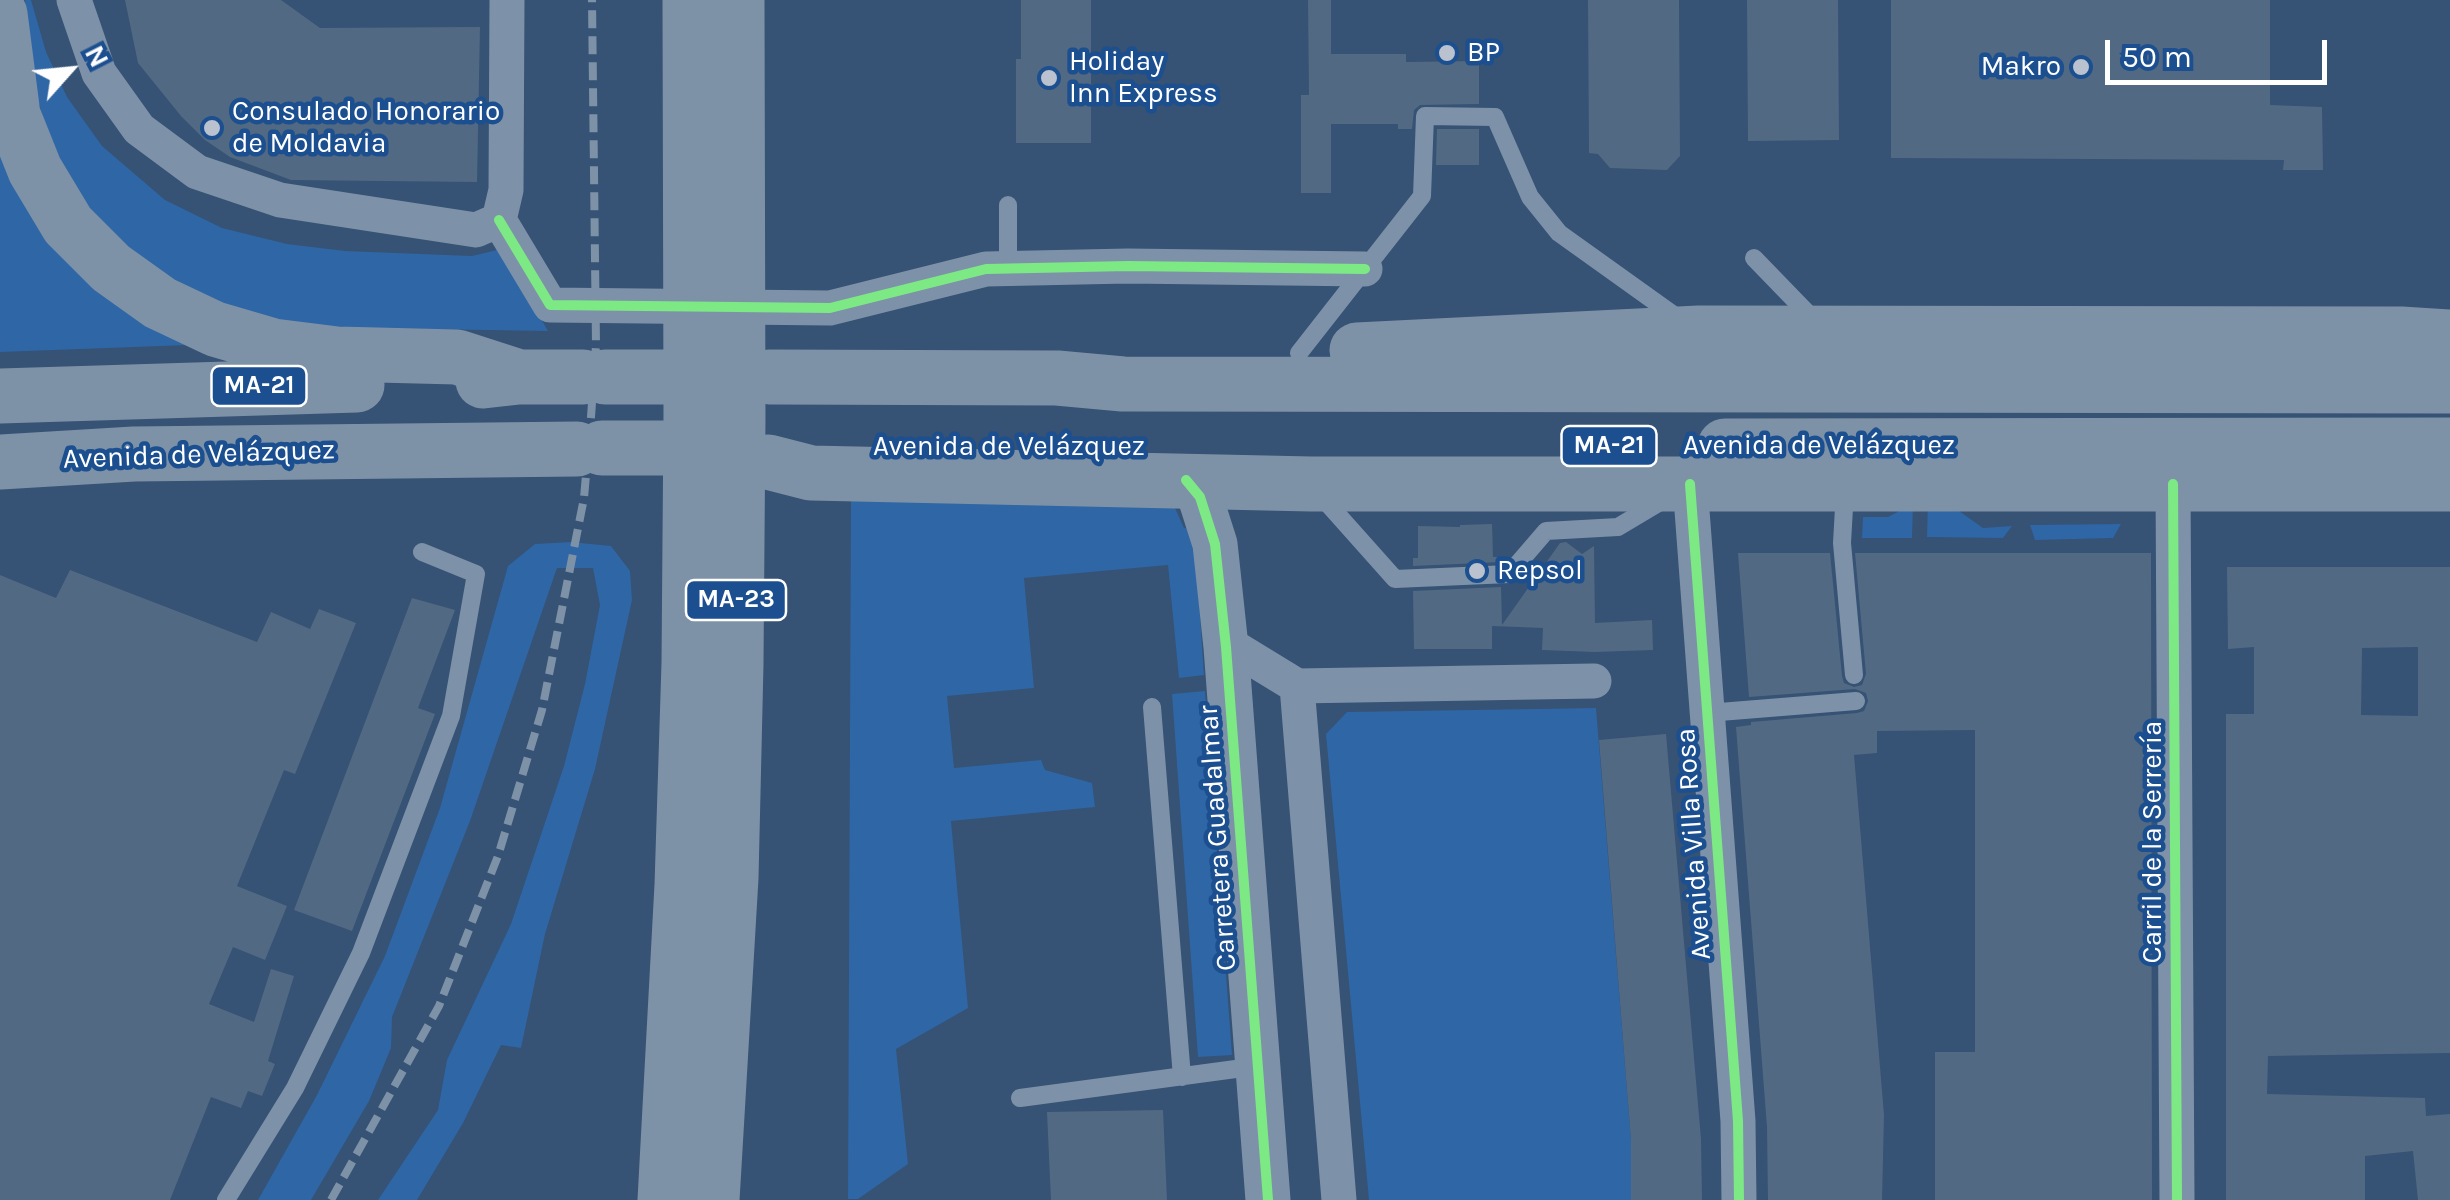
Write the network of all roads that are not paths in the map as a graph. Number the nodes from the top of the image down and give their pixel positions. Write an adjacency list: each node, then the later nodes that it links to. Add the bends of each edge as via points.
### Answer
1 (74, 0): 7 (street, via 99,74 139,129 197,172 280,200 476,230)
2 (507, 0): 7 (street, via 506,190)
3 (690, 0): 43 (highway, MA-23, bridge, via 688,662)
4 (737, 0): 44 (highway, MA-23, bridge, via 736,664)
5 (0, 14): 15 (highway, via 13,115 34,170 68,224 111,268 160,303 273,346 457,357)
6 (1008, 205): 10 (lane)
7 (498, 220): 10 (street, via 550,305 830,308)
8 (1754, 258): 13 (lane)
9 (1364, 268): 10 (street); 12 (lane, via 1422,196 1424,116 1494,117 1530,197 1559,233); 14 (lane)
10 (1008, 269)
11 (2434, 330): 13 (highway)
12 (1699, 333): 13 (highway); 14 (highway)
13 (1827, 333)
14 (1298, 353): 18 (highway, via 1117,357)
15 (518, 377): 16 (highway, MA-21); 20 (highway, MA-21)
16 (664, 377)
17 (769, 377): 18 (highway, MA-21)
18 (1057, 378): 19 (highway, MA-21, via 1143,384)
19 (2450, 386)
20 (0, 396)
21 (2450, 445): 24 (highway, Avenida de Velázquez / MA-21, via 768,455 810,473)
22 (663, 448): 23 (highway, Avenida de Velázquez)
23 (0, 462)
24 (1186, 480): 25 (highway); 30 (street, Carretera Guadalmar, via 1200,497)
25 (1285, 483): 26 (highway); 26 (lane, via 1394,580 1509,574 1546,531 1618,528); 30 (street, via 1244,494)
26 (1690, 484): 27 (highway); 38 (street, Avenida Villa Rosa)
27 (1846, 484): 28 (highway); 33 (lane, via 1842,543)
28 (2173, 484): 29 (highway); 48 (street, Carril de la Serrería)
29 (2450, 484)
30 (1216, 544): 32 (street, Carretera Guadalmar)
31 (422, 552): 42 (lane, via 476,574 451,716 362,953 295,1088)
32 (1226, 642): 35 (street); 39 (street, Carretera Guadalmar)
33 (1854, 675)
34 (1594, 681): 35 (street)
35 (1297, 686): 46 (street)
36 (1856, 701): 38 (lane)
37 (1152, 707): 40 (lane)
38 (1707, 713): 47 (street, Avenida Villa Rosa)
39 (1258, 1066): 40 (lane); 45 (street, Carretera Guadalmar)
40 (1182, 1077): 41 (lane)
41 (1020, 1098)
42 (226, 1200)
43 (665, 1200)
44 (712, 1200)
45 (1268, 1200)
46 (1339, 1200)
47 (1739, 1200)
48 (2177, 1200)

